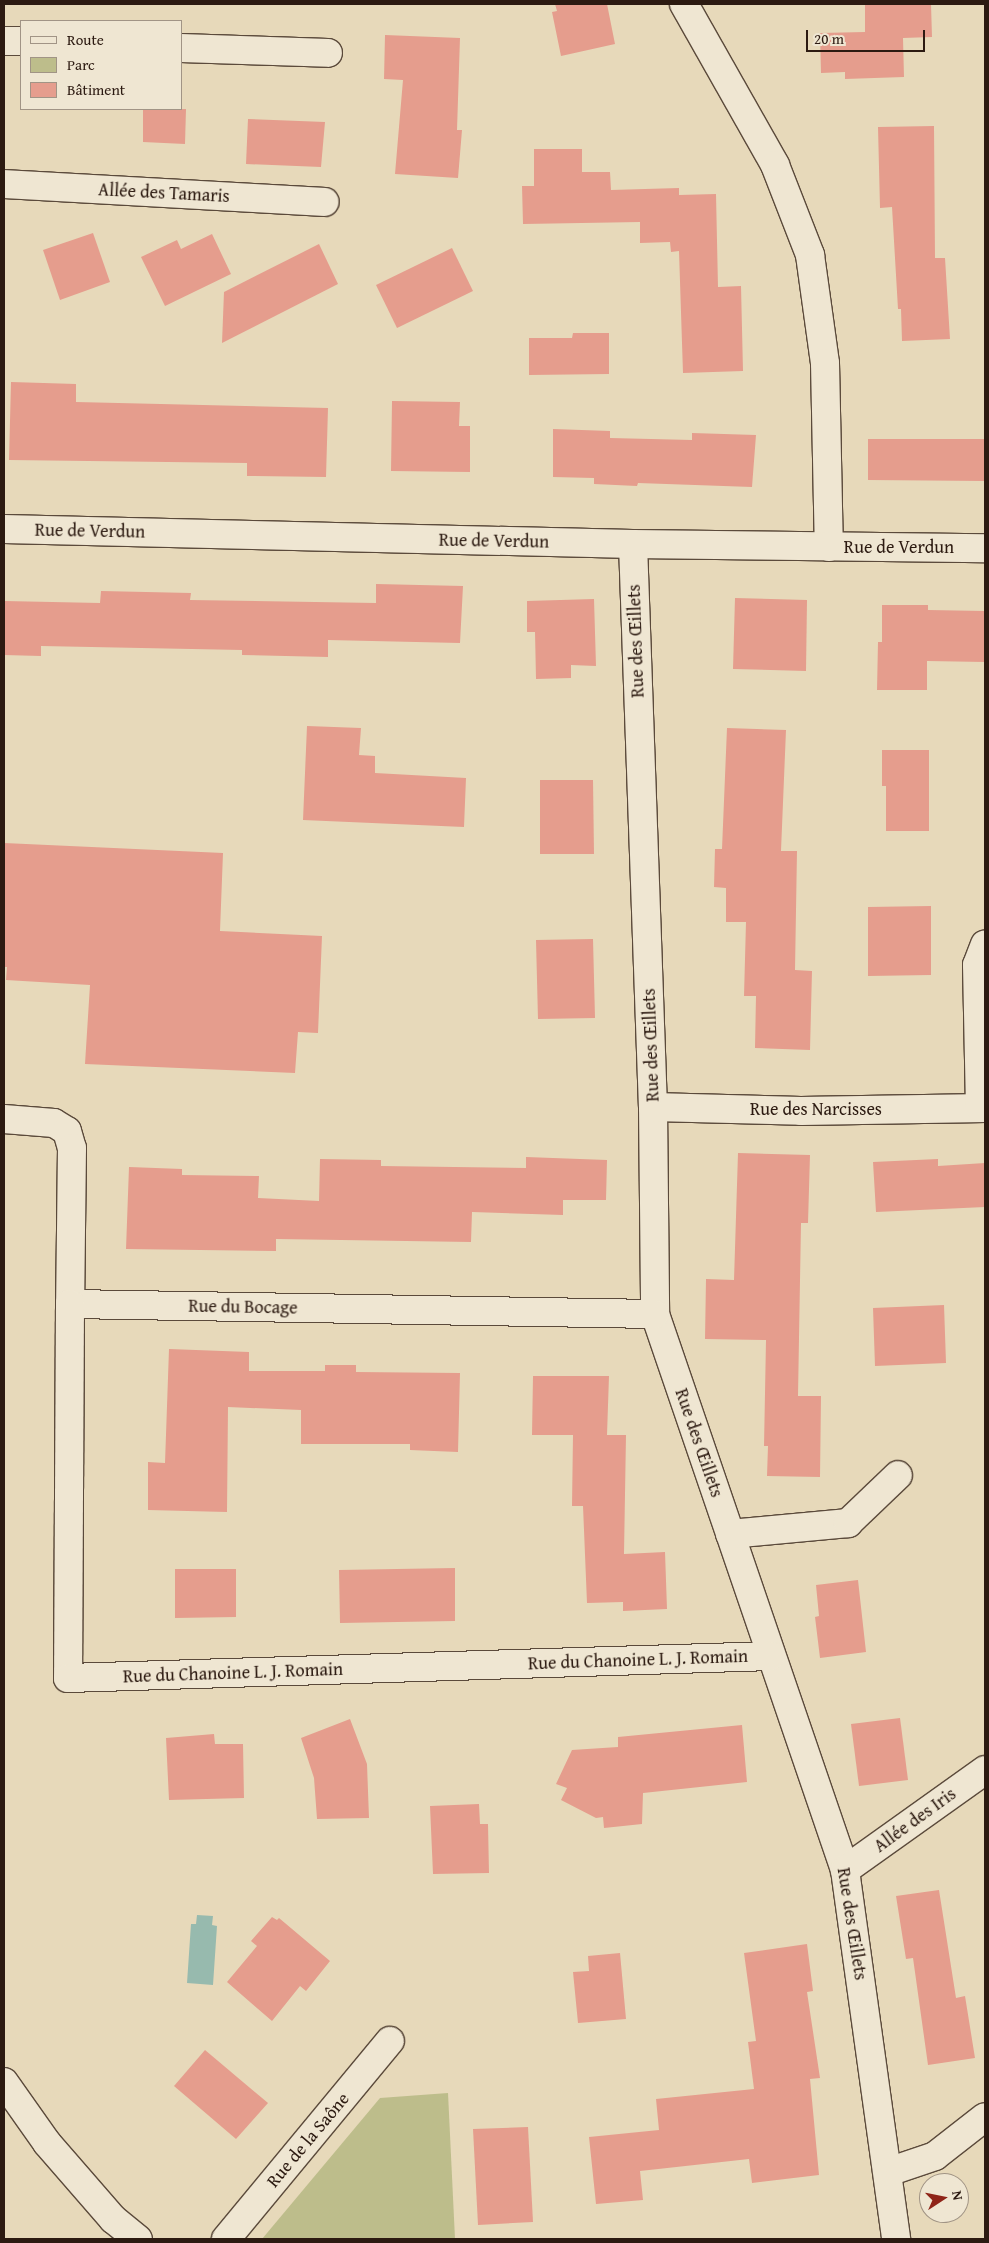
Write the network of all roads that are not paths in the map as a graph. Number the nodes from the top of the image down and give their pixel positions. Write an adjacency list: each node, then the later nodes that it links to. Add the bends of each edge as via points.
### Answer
1 (684, 4): 10 (street, via 776,165 810,255 825,363)
2 (4, 41): 3 (street)
3 (20, 41)
4 (182, 48): 5 (street)
5 (328, 53)
6 (4, 184): 7 (street, Allée des Tamaris)
7 (324, 202)
8 (4, 529): 9 (street, Rue de Verdun)
9 (633, 544): 10 (street, Rue de Verdun); 13 (street, Rue des Œillets)
10 (829, 546): 11 (street, Rue de Verdun)
11 (985, 548)
12 (985, 944): 14 (street, Rue des Narcisses, via 977,965)
13 (653, 1107): 14 (street, Rue des Narcisses, via 801,1111); 17 (street, Rue des Œillets)
14 (982, 1108)
15 (4, 1119): 16 (street, via 54,1122 67,1131 72,1148)
16 (70, 1304): 17 (street, Rue du Bocage); 20 (street, Rue du Chanoine L. J. Romain, via 68,1678)
17 (655, 1314): 19 (street, Rue des Œillets)
18 (898, 1475): 19 (street, via 848,1523)
19 (730, 1534): 20 (street, Rue des Œillets)
20 (771, 1656): 22 (street, Rue des Œillets)
21 (985, 1770): 22 (street, Allée des Iris)
22 (845, 1870): 26 (street, Rue des Œillets)
23 (390, 2041): 28 (street, Rue de la Saône)
24 (4, 2082): 27 (street, via 47,2143 113,2219)
25 (985, 2116): 26 (street, via 935,2156)
26 (888, 2172): 29 (street, Rue des Œillets)
27 (138, 2239)
28 (226, 2239)
29 (896, 2239)

